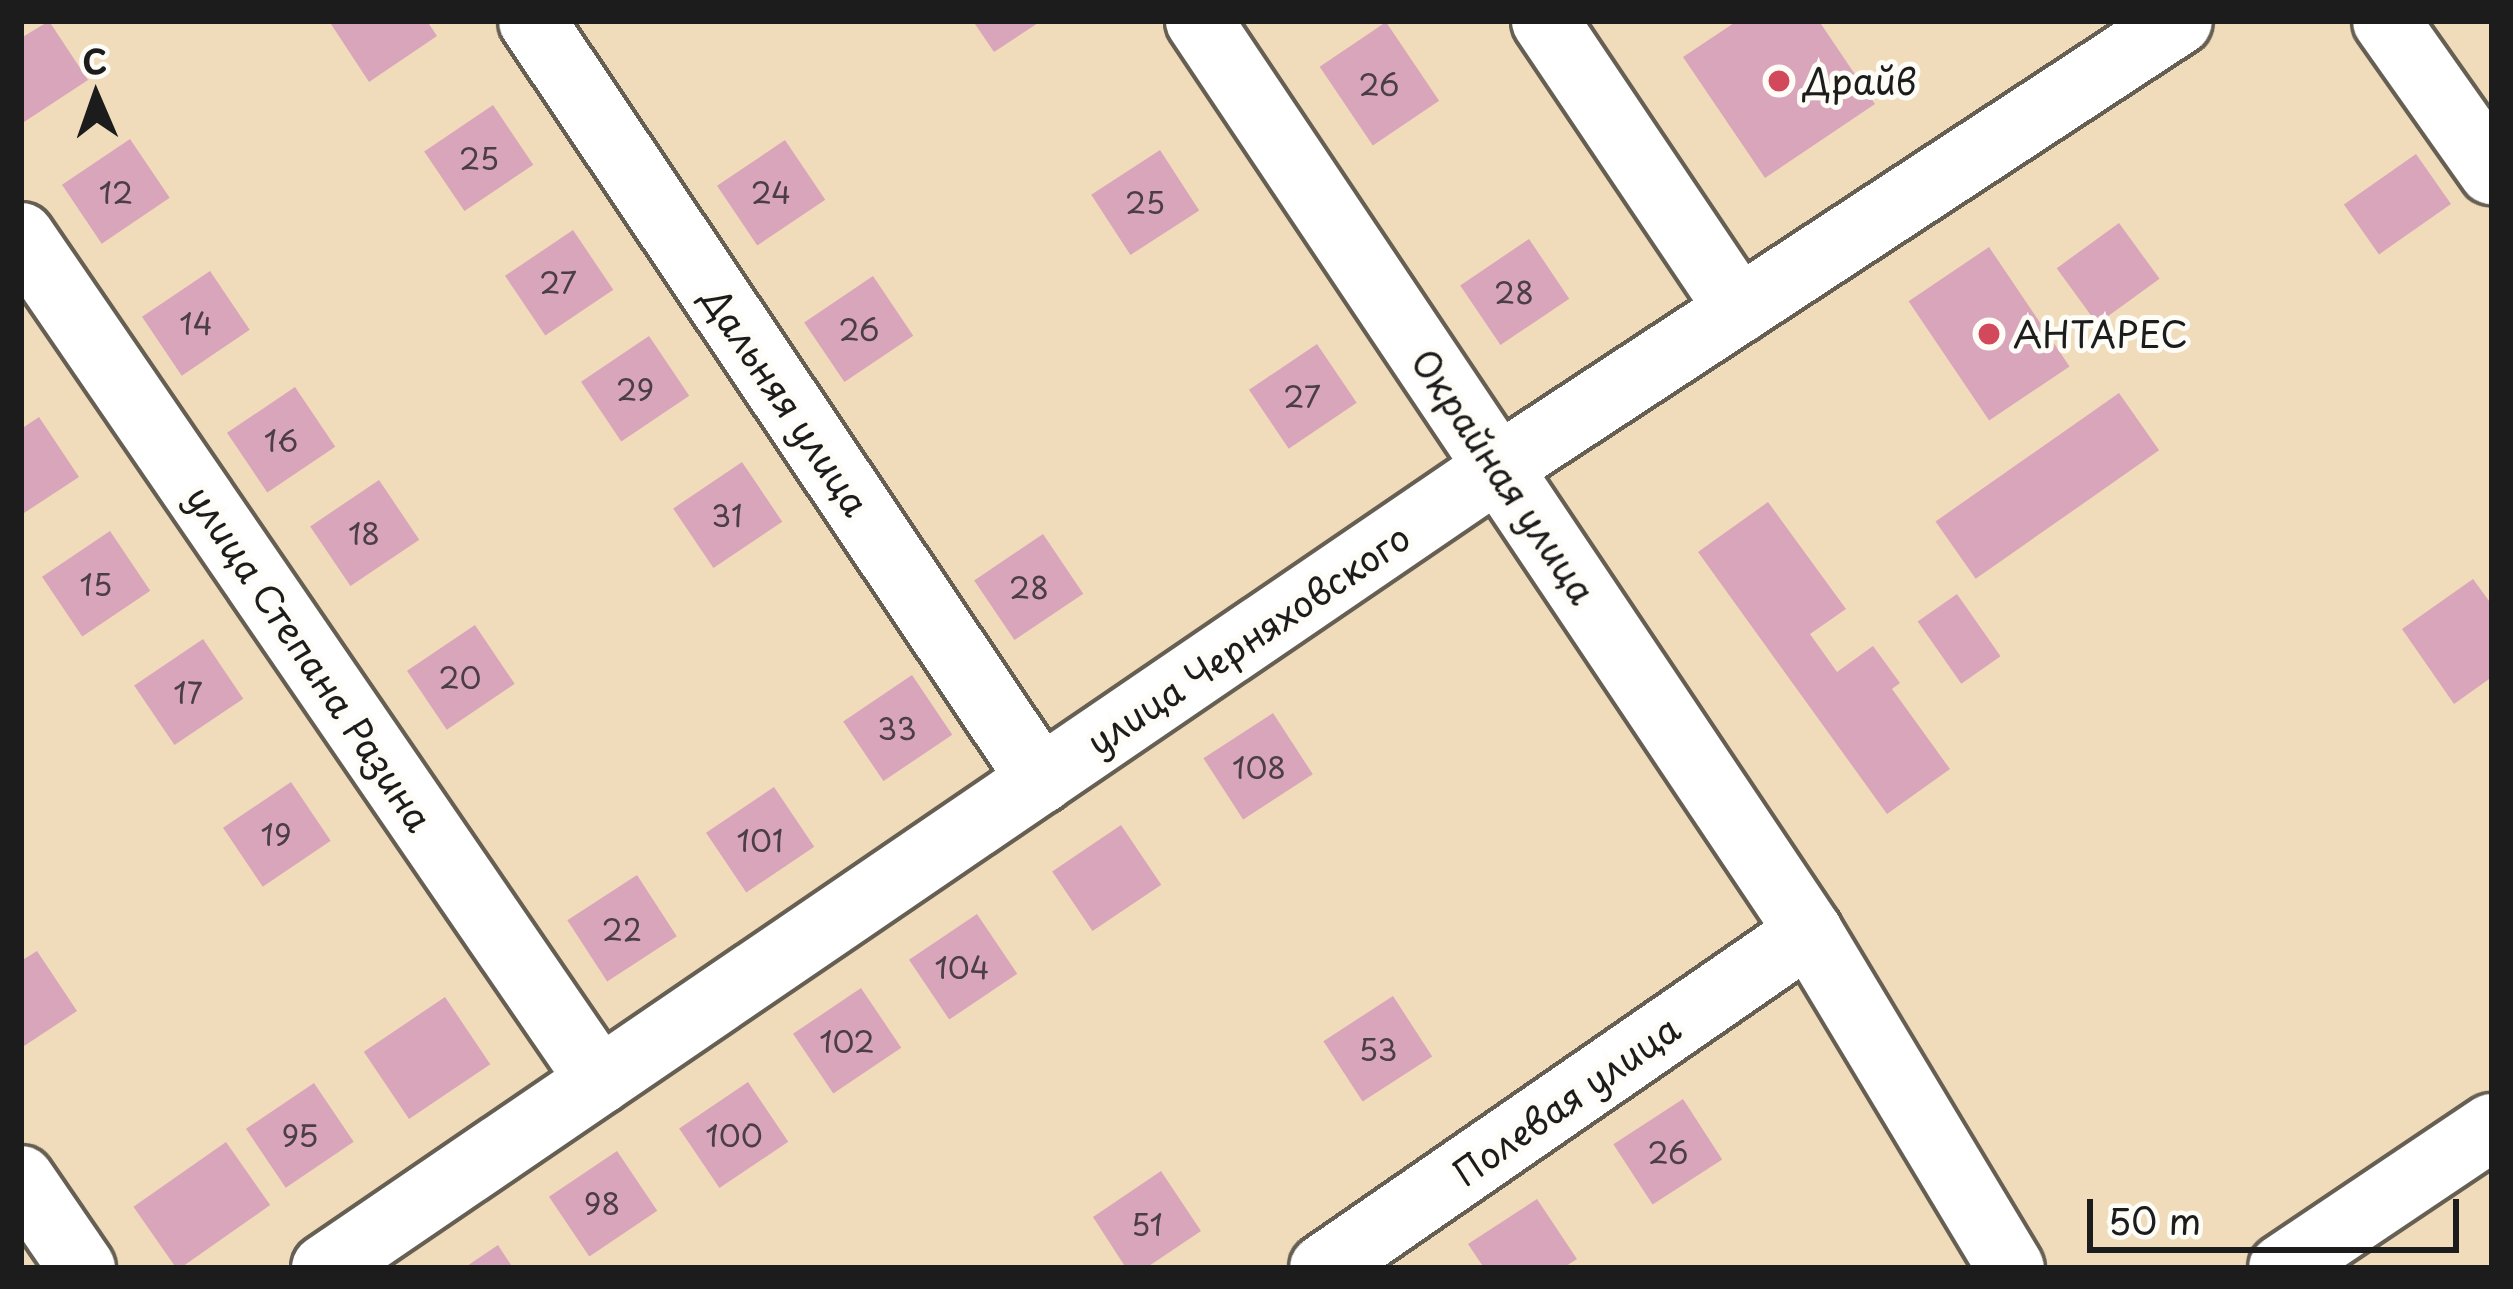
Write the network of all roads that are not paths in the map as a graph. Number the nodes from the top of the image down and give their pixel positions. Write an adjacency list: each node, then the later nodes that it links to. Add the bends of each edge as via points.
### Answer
1 (532, 21): 10 (street, Дальняя улица)
2 (1199, 21): 9 (street, Окрайная улица)
3 (1545, 21): 8 (street)
4 (2179, 21): 8 (street, улица Черняховского)
5 (2386, 21): 6 (street)
6 (2492, 171)
7 (21, 236): 12 (street, улица Степана Разина)
8 (1739, 310): 9 (street, улица Черняховского)
9 (1498, 467): 10 (street, улица Черняховского); 11 (street, Окрайная улица)
10 (1041, 780): 12 (street, улица Черняховского)
11 (1809, 932): 17 (street, Полевая улица); 18 (street, Окрайная улица)
12 (600, 1081): 16 (street, улица Черняховского)
13 (2492, 1127): 19 (street)
14 (21, 1179): 15 (street)
15 (82, 1268)
16 (325, 1268)
17 (1323, 1268)
18 (2012, 1268)
19 (2282, 1268)

